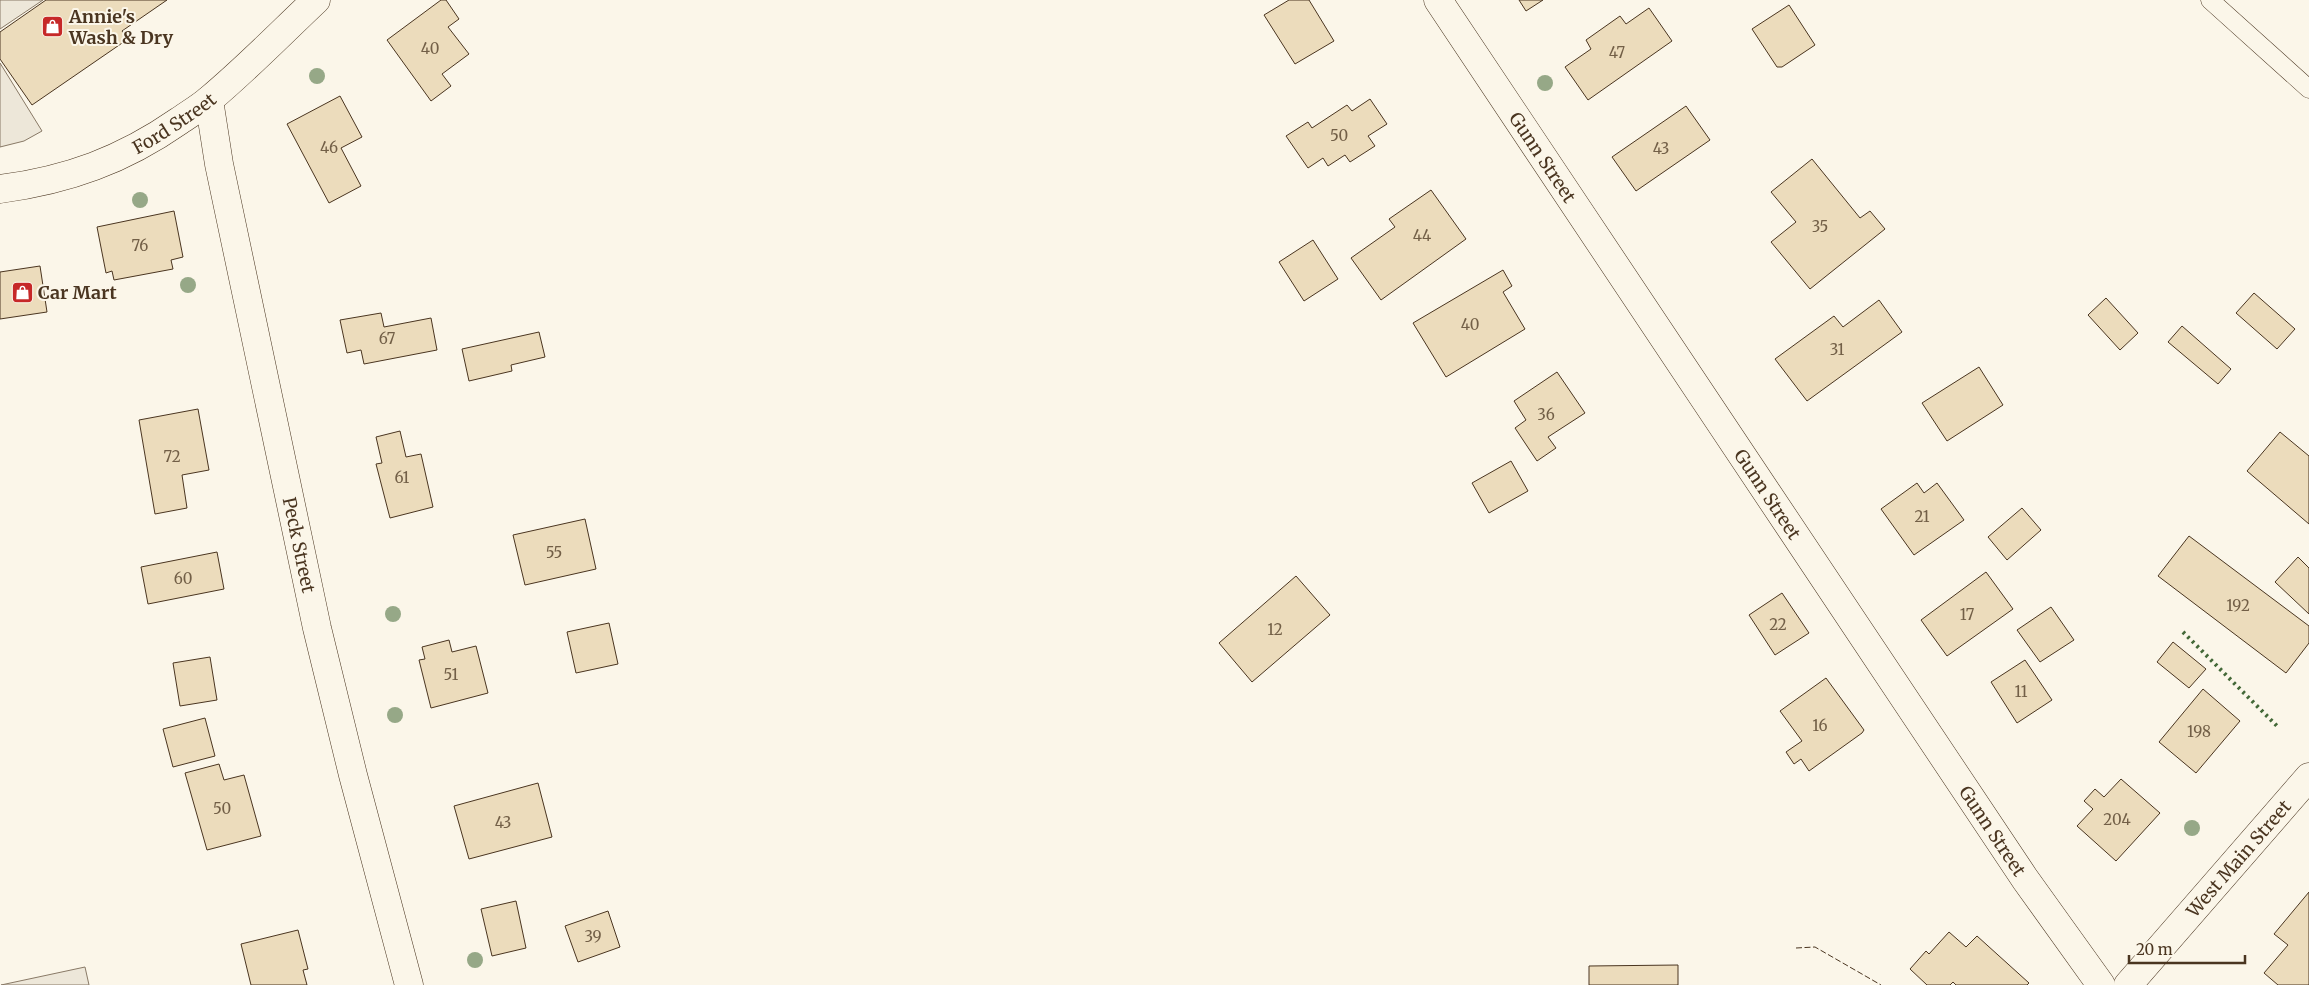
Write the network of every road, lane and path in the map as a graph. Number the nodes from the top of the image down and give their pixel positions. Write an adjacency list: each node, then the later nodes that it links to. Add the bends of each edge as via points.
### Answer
1 (316, 0): 5 (street, Ford Street)
2 (1438, 0): 9 (street, Gunn Street, via 2025,879)
3 (2210, 0): 4 (lane)
4 (2309, 89)
5 (209, 100): 6 (street, Ford Street, via 123,156 42,182); 8 (street, Peck Street, via 219,164 317,628)
6 (0, 189)
7 (2309, 777): 10 (street, West Main Street)
8 (409, 985)
9 (2101, 985)
10 (2128, 985)

